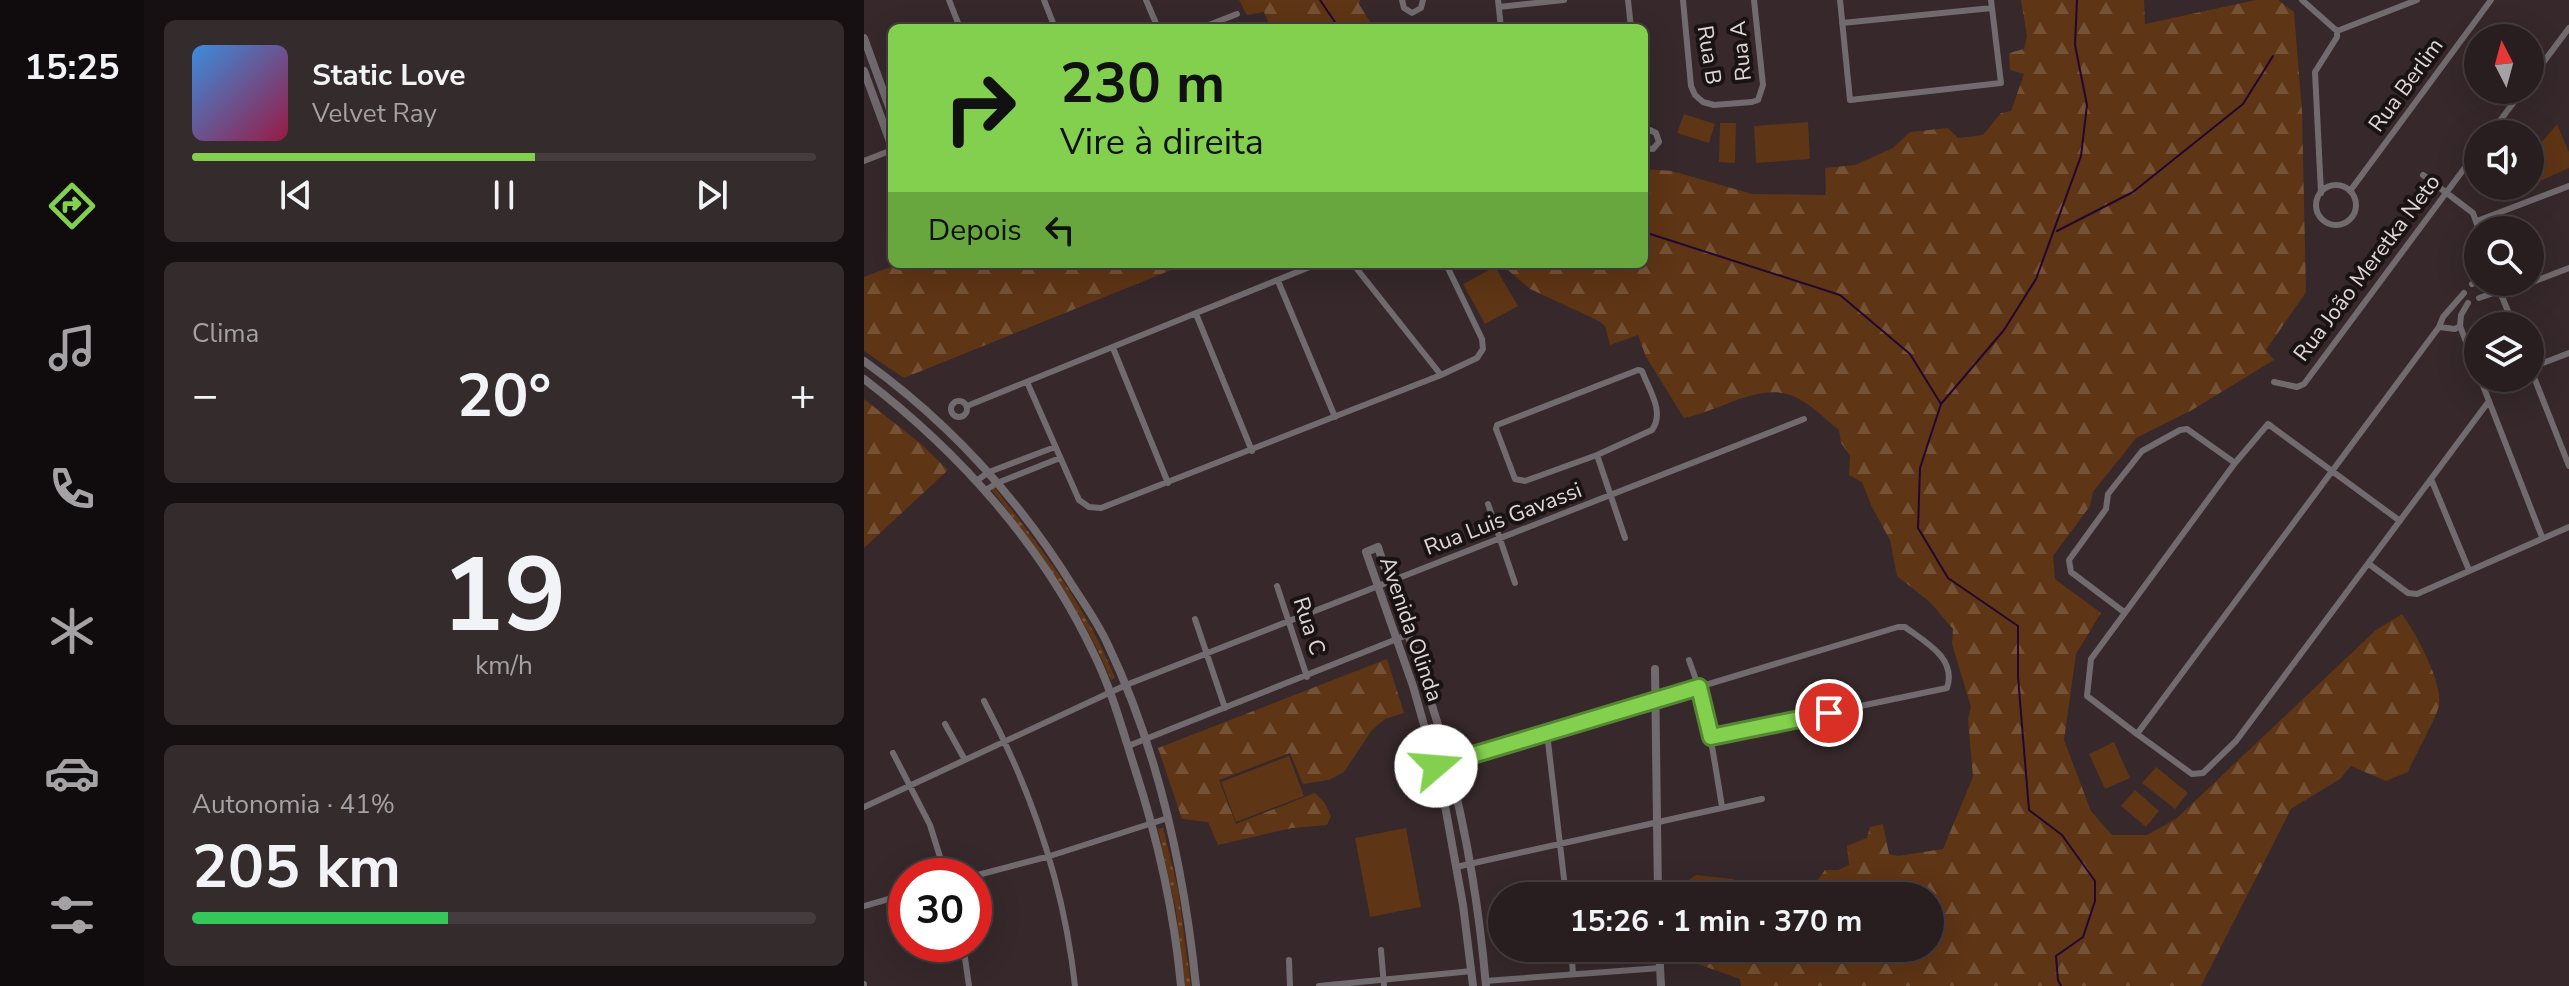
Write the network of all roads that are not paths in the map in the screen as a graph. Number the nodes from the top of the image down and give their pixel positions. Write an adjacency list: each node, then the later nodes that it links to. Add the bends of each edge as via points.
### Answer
1 (949, 0): 18 (street)
2 (1044, 0): 19 (street)
3 (1146, 0): 20 (street)
4 (1402, 0): 5 (street, via 1412,13)
5 (1423, 0)
6 (1564, 0): 14 (street)
7 (1628, 0): 23 (street)
8 (1683, 0): 30 (street, Rua B, via 1691,86 1699,99)
9 (1754, 0): 30 (street, Rua A, via 1763,90 1752,102)
10 (1840, 0): 17 (street)
11 (2302, 0): 25 (street)
12 (2417, 0): 25 (street)
13 (2491, 0): 39 (street, Rua Berlim)
14 (1499, 3): 22 (street)
15 (1991, 4): 17 (street); 17 (street, via 2001,83 1850,100)
16 (1237, 14): 21 (street)
17 (1842, 23)
18 (958, 24)
19 (1053, 24)
20 (1156, 24)
21 (1211, 24)
22 (1501, 24)
23 (1631, 24)
24 (2569, 28): 27 (street)
25 (2337, 31): 41 (street, via 2315,72)
26 (864, 38): 29 (street)
27 (2544, 61)
28 (864, 71): 32 (street)
29 (888, 104)
30 (1714, 105)
31 (1648, 131): 33 (street, via 1656,133 1659,142)
32 (888, 138)
33 (1648, 148)
34 (888, 151): 35 (street)
35 (864, 161)
36 (2464, 169): 40 (street, Rua João Meretka Neto)
37 (2423, 175): 40 (street)
38 (2569, 186): 43 (street)
39 (2350, 191): 41 (street, via 2335,185); 41 (street, via 2355,211 2347,222 2334,225 2318,213)
40 (2447, 192): 42 (street); 65 (street, Rua João Meretka Neto, via 2304,384)
41 (2321, 193)
42 (2474, 216)
43 (2490, 216)
44 (1308, 268): 49 (street)
45 (1356, 268): 62 (street)
46 (1448, 268): 62 (street, via 1483,349 1477,358)
47 (2569, 268): 48 (street)
48 (2544, 277)
49 (1278, 281): 54 (street); 70 (street)
50 (2464, 293): 53 (street)
51 (2486, 296): 52 (street)
52 (2479, 298)
53 (2457, 299): 55 (street, via 2467,305); 56 (street)
54 (1196, 314): 58 (street); 75 (street)
55 (2460, 326): 56 (street); 57 (street)
56 (2439, 327): 81 (street)
57 (2464, 336)
58 (1113, 348): 64 (street); 85 (street)
59 (2569, 353): 61 (street)
60 (864, 361): 80 (street)
61 (2544, 363)
62 (1441, 375): 70 (street)
63 (864, 379): 83 (street)
64 (1027, 382): 69 (street); 74 (street)
65 (2274, 382)
66 (2486, 392): 68 (street)
67 (2540, 392): 73 (street)
68 (2489, 401): 82 (street); 91 (street)
69 (967, 406)
70 (1335, 417): 75 (street)
71 (1804, 419): 87 (street, Rua Luis Gavassi)
72 (2569, 441): 73 (street)
73 (2561, 444): 79 (street)
74 (1055, 447): 77 (street); 80 (street)
75 (1252, 451): 85 (street)
76 (1597, 455): 76 (street, via 1646,434 1657,423 1657,408 1642,371 1497,425 1520,482); 87 (street)
77 (1060, 458): 84 (street); 85 (street, via 1079,500 1089,507 1101,508)
78 (2235, 463): 81 (street, via 2268,424); 100 (street); 100 (street, via 2192,431 2180,430 2142,451 2108,494 2106,509 2068,565)
79 (2569, 466)
80 (989, 472): 83 (street); 84 (street)
81 (2333, 472): 89 (street); 117 (street)
82 (2431, 479): 89 (street); 95 (street)
83 (976, 481): 86 (street)
84 (997, 483): 86 (street); 109 (street, via 1061,567)
85 (1168, 483)
86 (984, 491): 111 (street, via 1061,593)
87 (1611, 496): 92 (street); 93 (street, Rua Luis Gavassi)
88 (1488, 504): 93 (street)
89 (2400, 521): 94 (street)
90 (2569, 527): 91 (street)
91 (2542, 537): 95 (street)
92 (1625, 538)
93 (1500, 540): 96 (street, Rua Luis Gavassi); 97 (street)
94 (2369, 564): 95 (street, via 2417,594); 117 (street, via 2236,741 2203,773 2192,774)
95 (2469, 570)
96 (1389, 582): 99 (street, Rua Luis Gavassi); 99 (street, Avenida Olinda, via 1378,547 1366,552); 103 (street, Avenida Olinda)
97 (1515, 583)
98 (1277, 586): 102 (street, Rua C)
99 (1378, 586): 102 (street, Rua Luis Gavassi); 104 (street, Avenida Olinda)
100 (2124, 612): 117 (street, via 2091,659 2087,696)
101 (1195, 619): 105 (street)
102 (1289, 621): 105 (street, Rua Luis Gavassi); 108 (street, Rua C)
103 (1407, 635): 104 (street); 124 (street, Avenida Olinda)
104 (1396, 640): 108 (street); 125 (street, Avenida Olinda)
105 (1209, 653): 109 (street, Rua Luis Gavassi); 114 (street)
106 (1689, 660): 110 (street)
107 (1655, 669): 112 (street)
108 (1307, 677): 114 (street)
109 (1126, 685): 111 (street, Rua Luis Gavassi); 120 (street)
110 (1699, 687): 112 (street); 118 (street); 118 (street, via 1898,627 1945,659 1947,688)
111 (1110, 692): 119 (street); 121 (street)
112 (1655, 700): 116 (street); 131 (street)
113 (984, 701): 119 (street)
114 (1225, 708): 120 (street)
115 (945, 724): 123 (street)
116 (1547, 733): 124 (street); 133 (street)
117 (2137, 734)
118 (1711, 737): 129 (street)
119 (1005, 740): 123 (street); 134 (street)
120 (1144, 740): 121 (street); 130 (street)
121 (1128, 746): 132 (street)
122 (893, 753): 126 (street)
123 (965, 760): 126 (street)
124 (1448, 762): 125 (street); 136 (street, Avenida Olinda)
125 (1436, 766): 137 (street, Avenida Olinda)
126 (911, 785): 128 (street); 135 (street)
127 (1762, 799): 129 (street)
128 (864, 807)
129 (1722, 807): 131 (street)
130 (1168, 818): 132 (street); 158 (street, via 1189,915)
131 (1655, 821): 133 (street); 140 (street)
132 (1152, 822): 134 (street); 157 (street, via 1172,907)
133 (1561, 843): 136 (street); 139 (street)
134 (1050, 856): 138 (street); 156 (street)
135 (940, 858)
136 (1472, 865): 137 (street); 143 (street, Avenida Olinda)
137 (1456, 867): 144 (street, Avenida Olinda)
138 (992, 871)
139 (1565, 882)
140 (1657, 882)
141 (888, 899): 142 (street)
142 (864, 906)
143 (1479, 923): 144 (street); 154 (street, Avenida Olinda)
144 (1465, 926): 151 (street, Avenida Olinda)
145 (1381, 950): 153 (street)
146 (1289, 960): 159 (street)
147 (966, 962): 155 (street)
148 (1572, 962): 152 (street)
149 (1660, 962): 150 (street)
150 (1660, 968): 152 (street); 162 (street)
151 (1472, 971): 153 (street); 161 (street, Avenida Olinda)
152 (1573, 974): 154 (street)
153 (1384, 983): 160 (street)
154 (1485, 984)
155 (969, 986)
156 (1075, 986)
157 (1181, 986)
158 (1196, 986)
159 (1290, 986)
160 (1319, 986)
161 (1473, 986)
162 (1661, 986)

